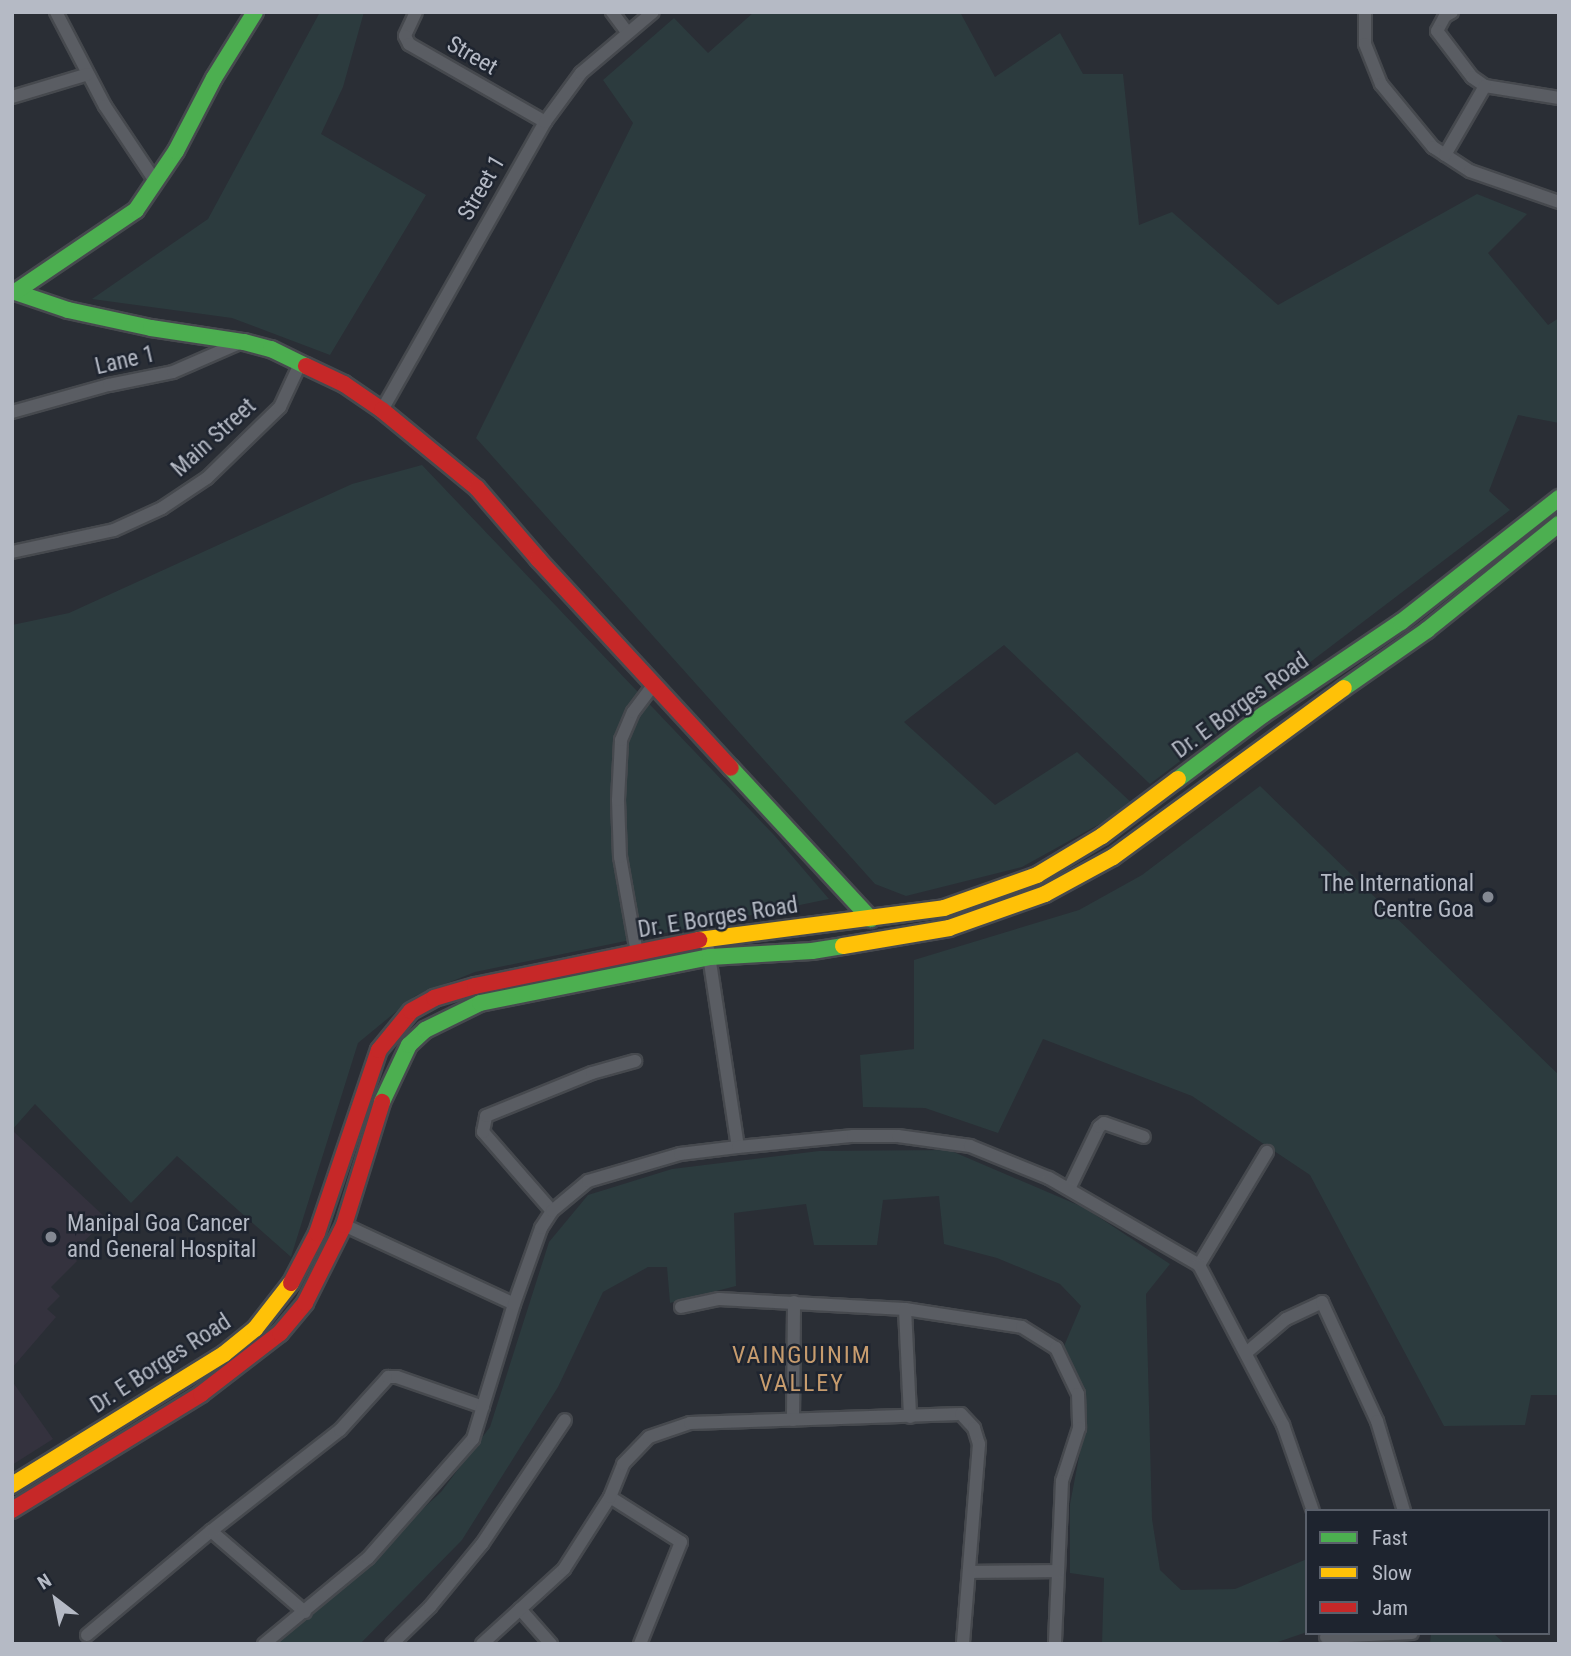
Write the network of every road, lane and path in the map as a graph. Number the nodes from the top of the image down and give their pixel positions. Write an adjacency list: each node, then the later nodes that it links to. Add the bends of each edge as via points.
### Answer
1 (55, 12): 9 (street)
2 (255, 12): 15 (main road)
3 (416, 12): 13 (street, Street, via 405,36 409,44)
4 (612, 12): 8 (street)
5 (653, 12): 8 (street, Street 1)
6 (1365, 12): 14 (street, via 1365,44 1381,84 1433,148)
7 (1452, 12): 10 (street, via 1437,31 1472,77)
8 (628, 33): 13 (street, Street 1, via 581,73)
9 (88, 74): 11 (street); 15 (street)
10 (1485, 86): 12 (street); 14 (street)
11 (12, 97)
12 (1559, 98)
13 (545, 122): 20 (street, Street 1)
14 (1445, 155): 16 (street, via 1470,172)
15 (155, 181): 17 (main road, via 136,209)
16 (1559, 202)
17 (13, 291): 18 (main road, via 68,310)
18 (244, 342): 19 (main road); 21 (street, Lane 1, via 173,372)
19 (300, 363): 20 (main road, via 344,384); 24 (street, Main Street, via 280,407 207,478 162,508 114,530)
20 (382, 410): 25 (main road, via 477,488)
21 (12, 412)
22 (1559, 498): 26 (main road, Dr. E Borges Road, via 1401,622 1263,715 1102,836 1037,876 944,908)
23 (1559, 524): 29 (main road, Dr. E Borges Road, via 1427,630 1112,857 1045,894 949,928 812,951)
24 (12, 552)
25 (654, 684): 26 (main road); 28 (street, via 633,712 621,740 620,857)
26 (872, 919): 27 (main road, Dr. E Borges Road)
27 (706, 939): 28 (main road, Dr. E Borges Road); 29 (street)
28 (637, 953): 47 (main road, Dr. E Borges Road, via 475,986 411,1011 379,1050 317,1234 286,1293 255,1329 224,1354)
29 (710, 957): 32 (street); 36 (main road, Dr. E Borges Road, via 480,1003 425,1030 409,1045 387,1086)
30 (635, 1061): 35 (street, via 592,1073 486,1116 483,1132)
31 (1144, 1137): 34 (street, via 1104,1123)
32 (738, 1146): 34 (street, via 898,1136 970,1146); 35 (street, via 680,1154 588,1181)
33 (1267, 1152): 37 (street)
34 (1069, 1189): 37 (street)
35 (552, 1211): 39 (street, via 541,1227)
36 (344, 1225): 39 (street); 51 (main road, Dr. E Borges Road, via 305,1303 254,1356 201,1394)
37 (1199, 1265): 42 (street)
38 (794, 1302): 40 (street, via 719,1299); 41 (street); 46 (street)
39 (514, 1304): 43 (street)
40 (681, 1307)
41 (905, 1309): 44 (street); 53 (street, via 1022,1328 1056,1348 1078,1394 1079,1428 1062,1481)
42 (1246, 1353): 49 (street, via 1283,1425); 50 (street, via 1286,1319 1322,1302 1377,1421)
43 (483, 1406): 52 (street, via 387,1377 340,1430); 56 (street, via 473,1440 368,1559)
44 (910, 1417): 46 (street); 54 (street, via 961,1414 974,1429 979,1444)
45 (565, 1420): 61 (street, via 482,1544)
46 (793, 1420): 48 (street, via 690,1423 649,1437 623,1464)
47 (12, 1485)
48 (610, 1497): 55 (street, via 564,1569); 64 (street, via 681,1542)
49 (1312, 1509)
50 (1403, 1509)
51 (12, 1510)
52 (211, 1531): 56 (street); 57 (street)
53 (1058, 1571): 54 (street); 66 (street)
54 (969, 1572): 65 (street)
55 (520, 1609): 62 (street); 63 (street)
56 (305, 1612): 60 (street)
57 (87, 1635)
58 (1378, 1635): 59 (street)
59 (1325, 1638)
60 (264, 1644)
61 (392, 1644)
62 (482, 1644)
63 (551, 1644)
64 (640, 1644)
65 (963, 1644)
66 (1055, 1644)

